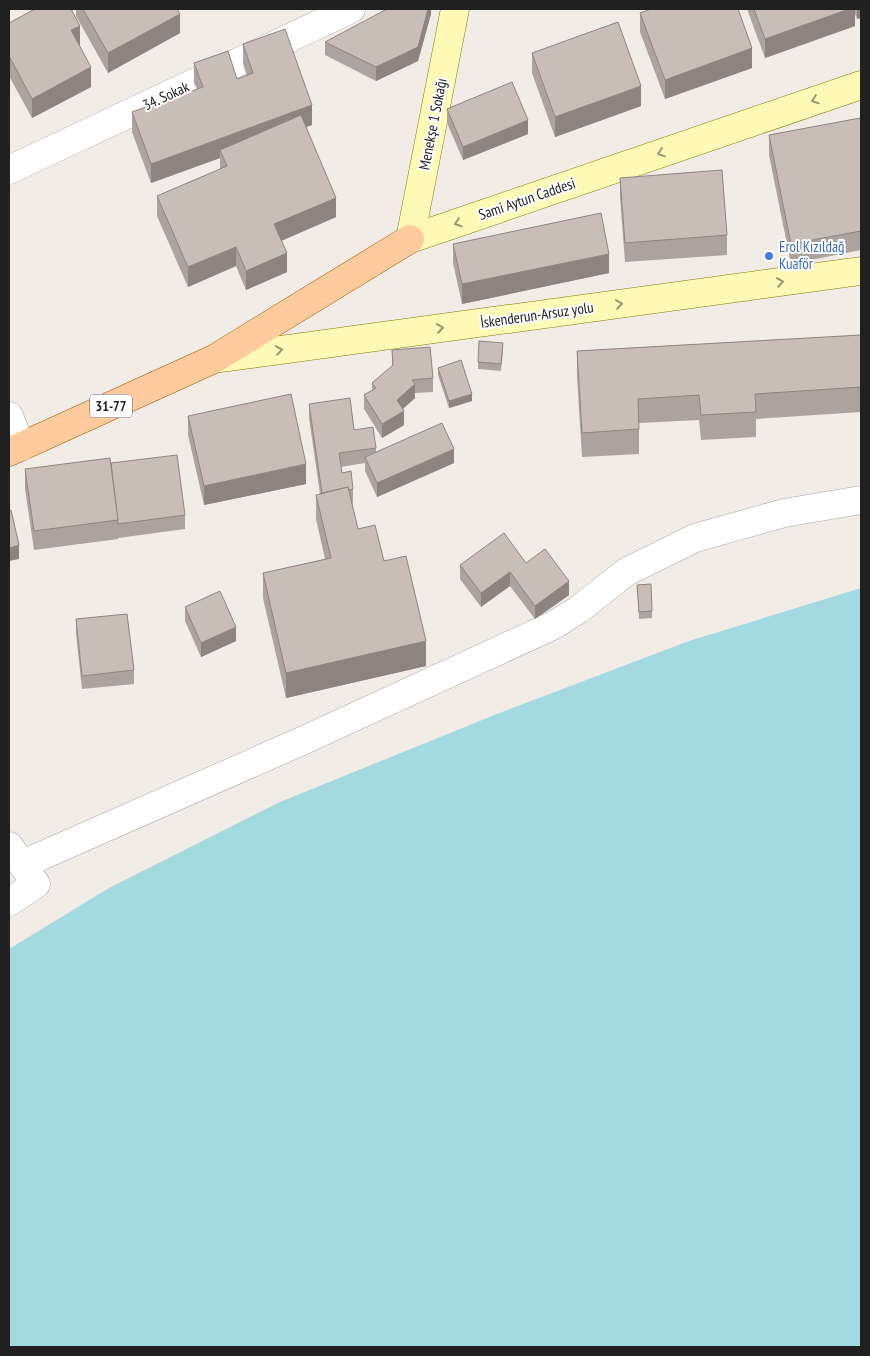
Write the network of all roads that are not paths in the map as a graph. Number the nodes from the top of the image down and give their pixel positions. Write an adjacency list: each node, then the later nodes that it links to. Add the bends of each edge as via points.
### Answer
1 (351, 9): 4 (street, 34. Sokak)
2 (455, 9): 5 (main road, Menekşe 1 Sokağı)
3 (861, 85): 5 (main road, Sami Aytun Caddesi, one-way to 5)
4 (9, 170)
5 (410, 239): 7 (main road, Sami Aytun Caddesi)
6 (861, 271): 7 (main road, İskenderun-Arsuz yolu / 31-77, one-way to 6)
7 (214, 359): 9 (main road, 31-77)
8 (9, 416): 9 (street)
9 (15, 450)
10 (861, 500): 11 (street, via 784,513 695,538 626,572 554,625 302,741)
11 (16, 855): 12 (street, via 36,884)
12 (9, 902)

